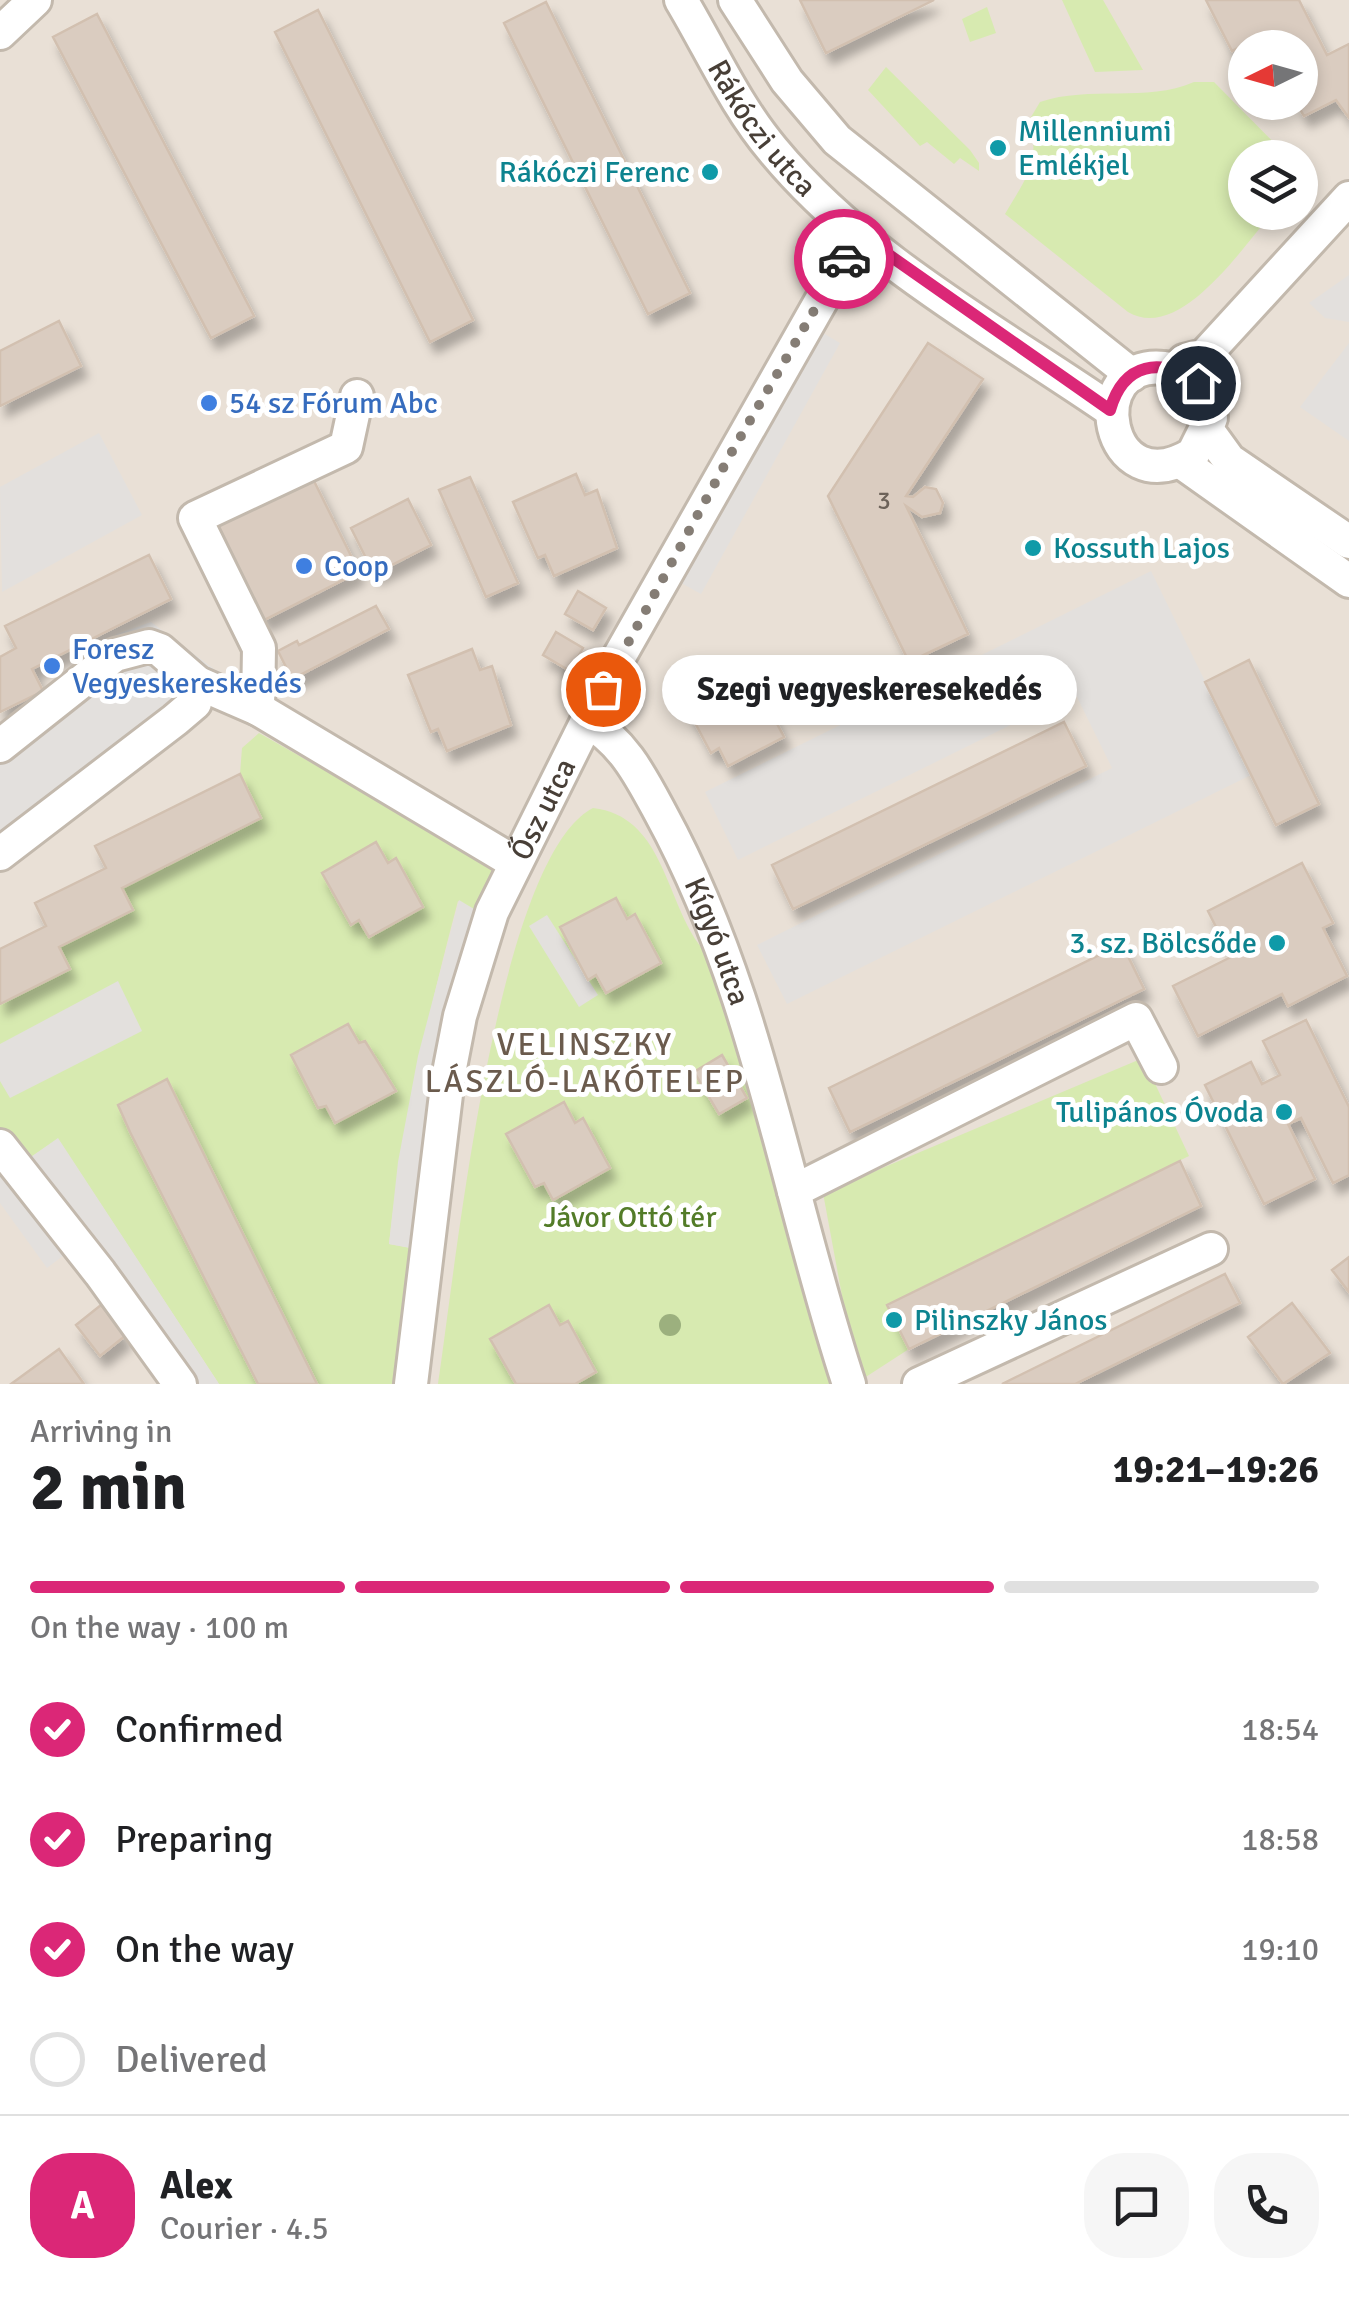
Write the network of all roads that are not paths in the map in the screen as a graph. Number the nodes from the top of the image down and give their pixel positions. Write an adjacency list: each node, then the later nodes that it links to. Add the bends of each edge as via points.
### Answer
1 (35, 0): 4 (street)
2 (681, 0): 6 (street, Rákóczi utca, via 770,146)
3 (735, 0): 8 (street, Rákóczi utca, via 787,81 836,140)
4 (0, 33)
5 (1349, 198): 7 (street)
6 (859, 234): 10 (street, Rákóczi utca); 17 (street, Ősz utca)
7 (1204, 356): 8 (street); 11 (street)
8 (1143, 370): 10 (street, via 1114,396); 11 (street, Rákóczi utca, via 1178,369 1198,383)
9 (357, 396): 16 (street, via 346,447 196,518 260,648)
10 (1110, 410): 12 (street, via 1118,444 1130,456 1164,466)
11 (1208, 418): 12 (street, via 1193,454); 13 (street, Rákóczi utca, via 1229,460)
12 (1181, 462): 14 (street)
13 (1349, 542)
14 (1349, 581)
15 (198, 682): 16 (street); 18 (street, via 160,650 126,649); 19 (street, via 195,703 176,720)
16 (258, 709): 20 (street)
17 (587, 721): 20 (street, Ősz utca); 23 (street, Kígyó utca, via 625,752 700,888 734,977)
18 (0, 746)
19 (0, 854)
20 (514, 862): 26 (street, Ősz utca, via 460,1016 439,1135)
21 (1161, 1067): 23 (street, via 1136,1019)
22 (0, 1146): 25 (street)
23 (794, 1191): 27 (street, Kígyó utca)
24 (1210, 1249): 28 (street)
25 (180, 1384)
26 (412, 1384)
27 (849, 1384)
28 (919, 1384)

